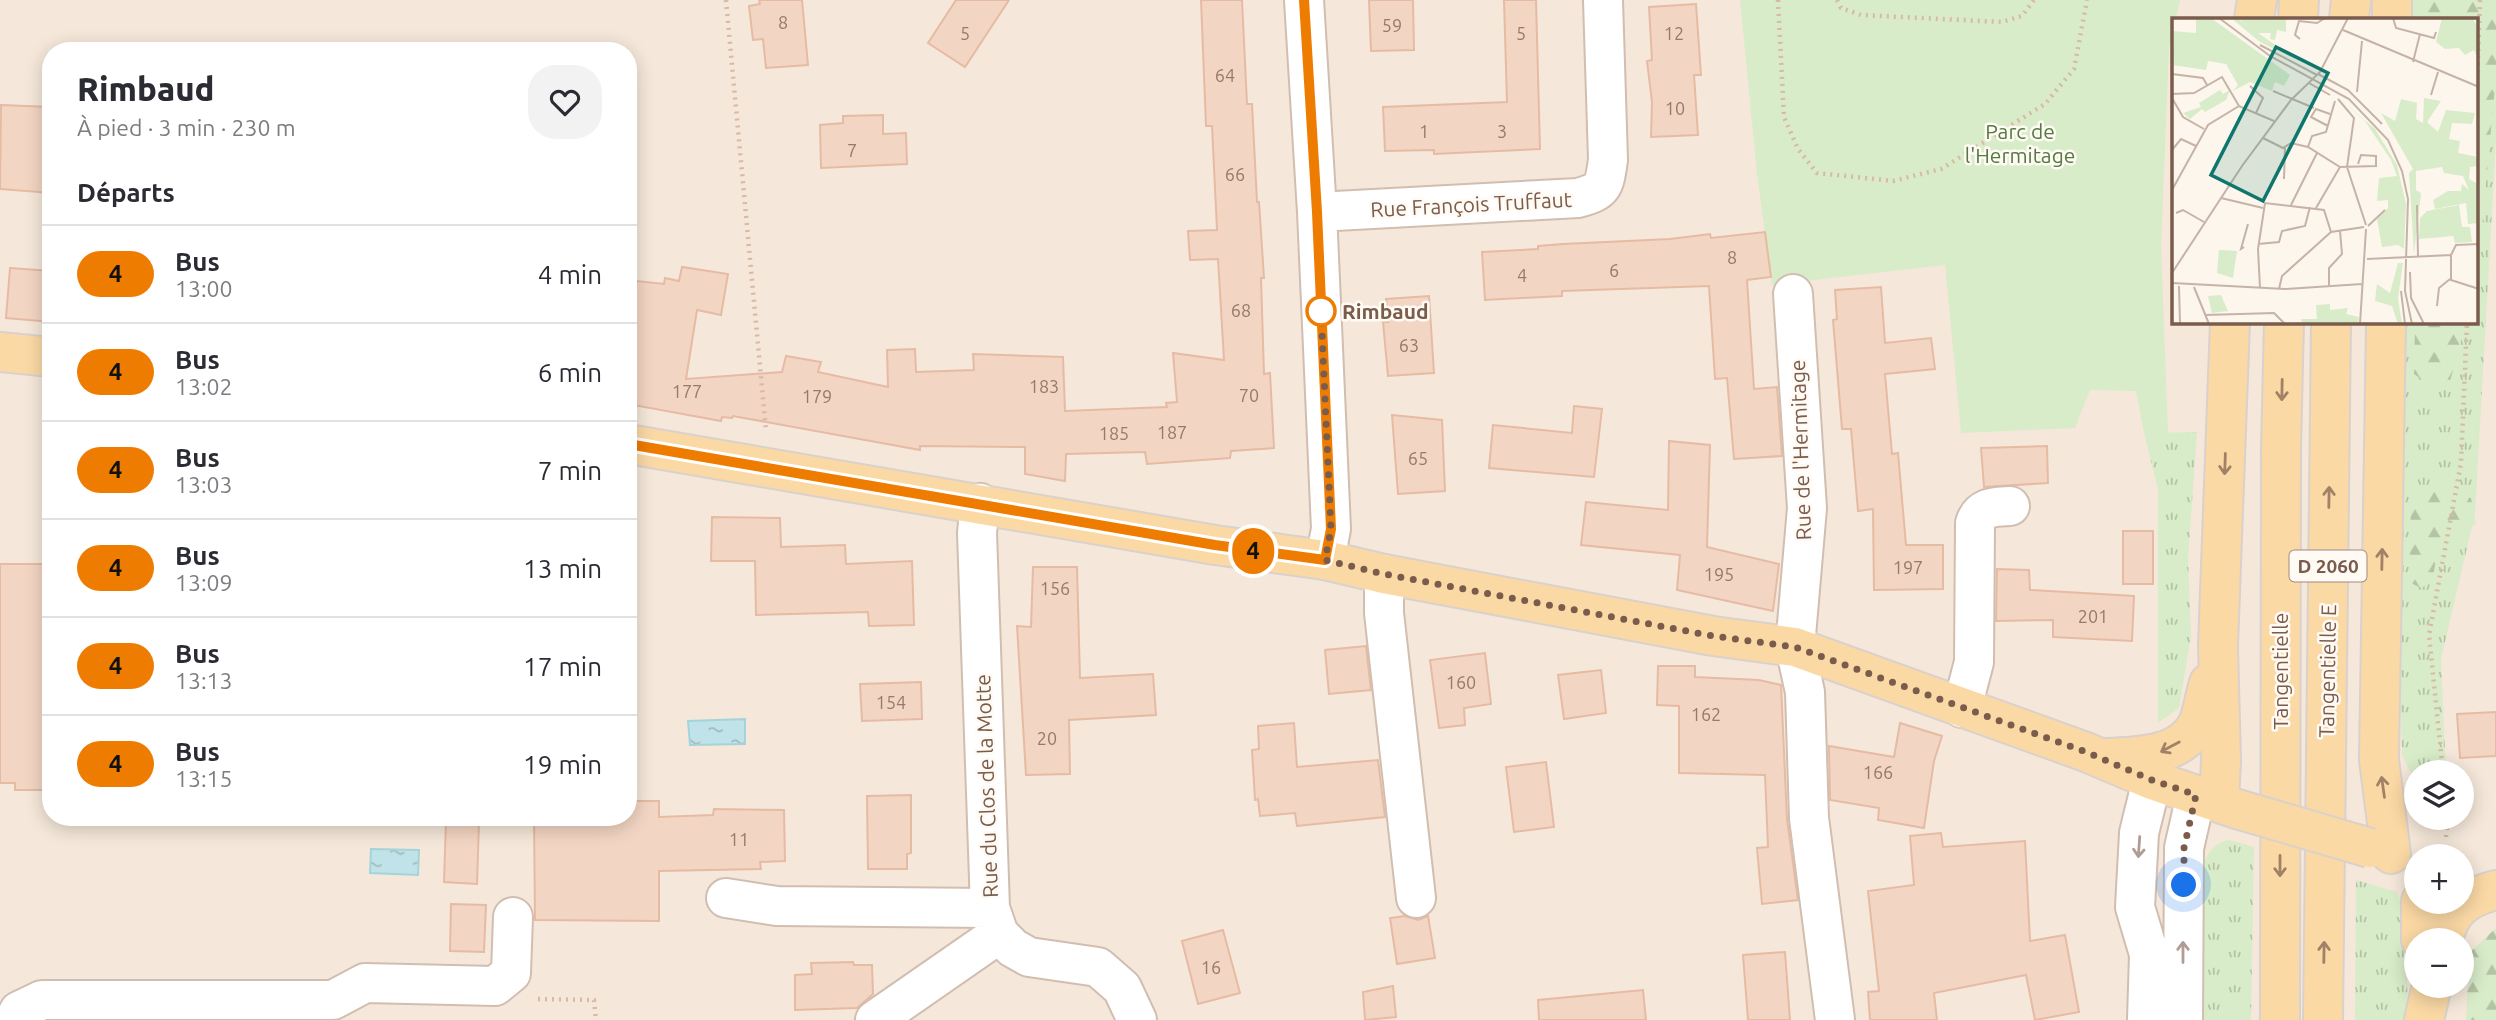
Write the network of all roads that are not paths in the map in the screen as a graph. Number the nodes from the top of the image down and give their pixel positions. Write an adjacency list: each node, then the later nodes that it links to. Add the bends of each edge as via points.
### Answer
1 (1304, 0): 11 (street)
2 (1603, 0): 11 (street, Rue François Truffaut, via 1608,160 1604,184 1595,193 1577,198)
3 (2257, 0): 7 (main road)
4 (2299, 0): 8 (main road)
5 (2351, 0): 9 (main road)
6 (2392, 0): 10 (main road)
7 (2254, 18)
8 (2298, 18)
9 (2349, 18)
10 (2392, 18)
11 (1317, 212): 22 (street, via 1331,529)
12 (1793, 294): 25 (street, Rue de l'Hermitage, via 1807,508)
13 (2230, 324): 24 (main road, one-way to 24)
14 (2284, 324): 47 (main road, Tangentielle / D 2060, one-way to 47)
15 (2331, 324): 48 (main road, Tangentielle E / D 2060, one-way to 15)
16 (2386, 324): 30 (main road, one-way to 16, via 2379,760)
17 (0, 352): 18 (main road)
18 (42, 357)
19 (637, 446): 20 (main road)
20 (980, 503): 22 (main road); 37 (street, Rue du Clos de la Motte, via 977,533)
21 (2010, 506): 26 (street, via 1990,507 1975,523 1974,662)
22 (1325, 560): 23 (main road)
23 (1384, 574): 25 (main road, via 1713,636); 35 (street, via 1384,613)
24 (2218, 646): 27 (main road, one-way to 27, via 2194,730 2171,748 2150,756); 29 (main road, via 2221,760)
25 (1795, 647): 26 (main road); 44 (street, Rue de l'Hermitage, via 1804,692 1809,818)
26 (1962, 708): 27 (main road)
27 (2099, 758): 28 (main road)
28 (2152, 780): 29 (main road); 45 (street, one-way to 45, via 2139,833 2135,907 2149,954)
29 (2217, 802): 30 (main road, bridge); 46 (street, one-way to 29, via 2184,848)
30 (2402, 861)
31 (2474, 873): 32 (main road)
32 (2496, 875)
33 (2496, 890): 38 (main road, via 2475,897 2452,914)
34 (726, 898): 37 (street, via 777,906)
35 (1416, 898)
36 (513, 917): 41 (street, via 511,973 495,986 365,983 333,1000 42,1000 19,1011)
37 (995, 921): 42 (street); 43 (street, via 1013,948 1029,957 1098,967 1122,988)
38 (2446, 928)
39 (2422, 998): 49 (main road)
40 (2429, 998): 49 (main road)
41 (14, 1020)
42 (875, 1020)
43 (1137, 1020)
44 (1835, 1020)
45 (2147, 1020)
46 (2183, 1020)
47 (2280, 1020)
48 (2323, 1020)
49 (2423, 1020)

